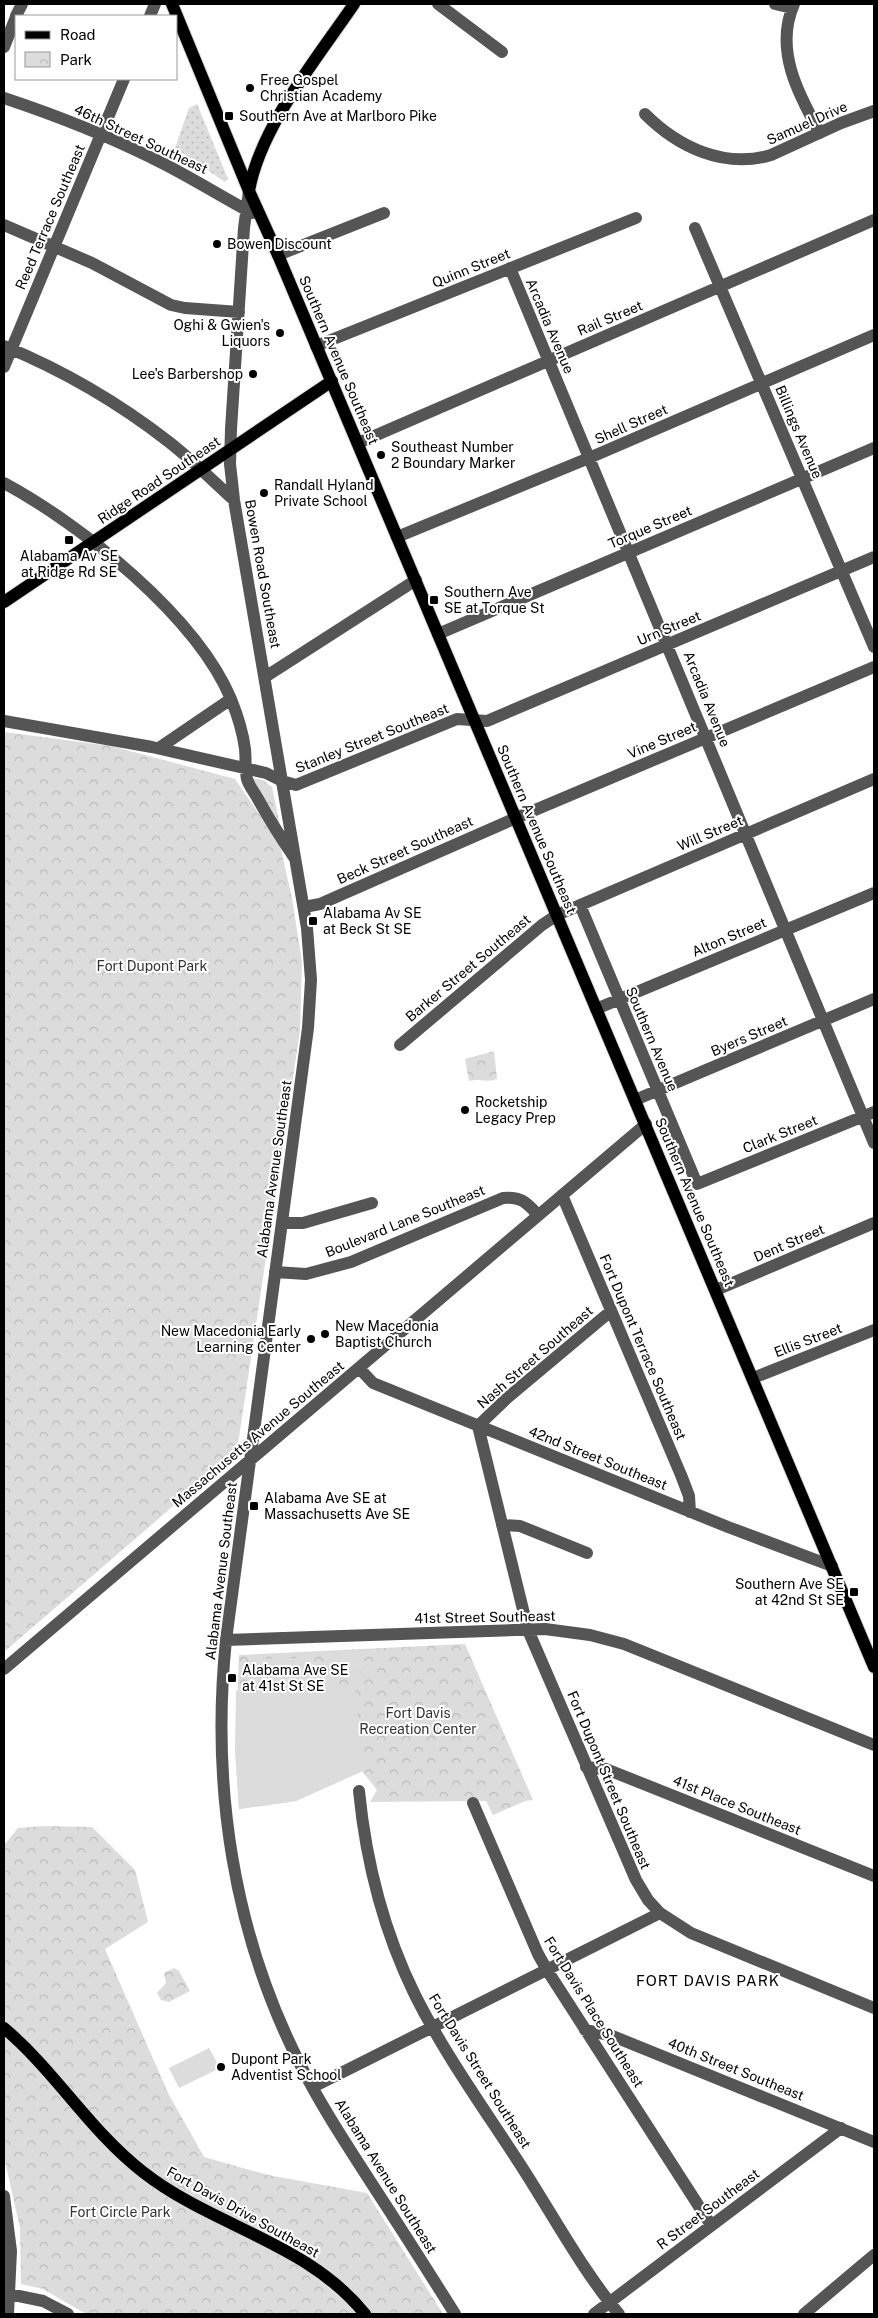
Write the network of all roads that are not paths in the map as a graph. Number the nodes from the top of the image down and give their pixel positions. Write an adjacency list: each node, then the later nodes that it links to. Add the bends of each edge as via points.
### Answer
1 (354, 4): 15 (main road, via 285,106 256,161)
2 (438, 4): 8 (street)
3 (775, 4): 4 (street)
4 (793, 6): 13 (street, via 786,36 787,56 799,92)
5 (15, 19): 7 (street)
6 (178, 19): 15 (main road, Southern Avenue Southeast)
7 (4, 47)
8 (502, 52)
9 (124, 80): 14 (street, Reed Terrace Southeast)
10 (4, 98): 14 (street, 46th Street Southeast)
11 (874, 111): 13 (street, Samuel Drive)
12 (645, 114): 13 (street, Samuel Drive, via 680,142 727,160 760,159)
13 (820, 133)
14 (101, 134): 16 (street, 46th Street Southeast, via 184,174); 23 (street, Reed Terrace Southeast)
15 (249, 191): 16 (street, Bowen Road Southeast); 18 (main road, Southern Avenue Southeast)
16 (247, 210): 18 (street, 46th Street Southeast); 27 (street, Bowen Road Southeast)
17 (384, 213): 24 (street)
18 (261, 217): 24 (main road, Southern Avenue Southeast)
19 (636, 218): 25 (street, Quinn Street)
20 (874, 220): 26 (street, Rail Street)
21 (4, 226): 23 (street)
22 (695, 228): 26 (street, Billings Avenue)
23 (54, 245): 27 (street, via 171,305); 30 (street, Reed Terrace Southeast)
24 (278, 255): 29 (main road, Southern Avenue Southeast)
25 (510, 268): 29 (street, Quinn Street); 31 (street, Arcadia Avenue)
26 (721, 286): 31 (street, Rail Street); 34 (street, Billings Avenue)
27 (239, 312): 37 (street, Bowen Road Southeast)
28 (874, 335): 34 (street, Shell Street)
29 (316, 346): 33 (main road, Southern Avenue Southeast)
30 (8, 347): 32 (street, Reed Terrace Southeast); 39 (street, via 53,368 109,401 169,442)
31 (549, 361): 35 (street, Rail Street); 38 (street, Arcadia Avenue)
32 (4, 367)
33 (332, 381): 35 (main road, Southern Avenue Southeast); 37 (main road, Ridge Road Southeast)
34 (762, 383): 38 (street, Shell Street); 40 (street, Billings Avenue)
35 (358, 443): 43 (main road, Southern Avenue Southeast)
36 (874, 448): 40 (street, Torque Street)
37 (230, 450): 39 (main road, Ridge Road Southeast); 42 (street, Bowen Road Southeast)
38 (589, 458): 43 (street, Shell Street); 45 (street, Arcadia Avenue)
39 (201, 470): 42 (street); 44 (main road, Ridge Road Southeast)
40 (803, 478): 45 (street, Torque Street); 47 (street, Billings Avenue)
41 (4, 483): 44 (street)
42 (234, 500): 54 (street, Bowen Road Southeast)
43 (397, 537): 48 (main road, Southern Avenue Southeast)
44 (94, 542): 49 (main road, Ridge Road Southeast); 55 (street, via 138,580 178,622 216,671)
45 (629, 552): 50 (street, Torque Street); 51 (street, Arcadia Avenue)
46 (874, 557): 47 (street, Urn Street)
47 (842, 571): 51 (street, Urn Street); 52 (street, Billings Avenue)
48 (416, 580): 50 (main road, Southern Avenue Southeast); 54 (street)
49 (4, 602)
50 (438, 634): 56 (main road, Southern Avenue Southeast)
51 (668, 644): 56 (street, Urn Street, via 487,721); 58 (street, Arcadia Avenue)
52 (874, 647)
53 (874, 667): 58 (street, Vine Street)
54 (265, 677): 62 (street, Bowen Road Southeast)
55 (231, 699): 59 (street); 60 (street, via 245,748)
56 (474, 720): 62 (street, Stanley Street Southeast, via 457,718 296,785); 63 (main road, Southern Avenue Southeast)
57 (4, 721): 59 (street)
58 (706, 738): 63 (street, Vine Street); 64 (street, Arcadia Avenue)
59 (159, 748): 60 (street)
60 (247, 769): 62 (street, via 266,773); 65 (street, via 250,784)
61 (874, 779): 64 (street, Will Street)
62 (282, 782): 65 (street, Alabama Avenue Southeast)
63 (516, 818): 68 (street, Beck Street Southeast, via 320,904); 69 (main road, Southern Avenue Southeast)
64 (746, 834): 67 (street, Will Street); 70 (street, Arcadia Avenue)
65 (297, 861): 68 (street, Alabama Avenue Southeast)
66 (874, 892): 70 (street, Alton Street)
67 (580, 905): 69 (street, Will Street); 72 (street, Southern Avenue)
68 (304, 907): 85 (street, Alabama Avenue Southeast, via 310,964 309,1017)
69 (557, 915): 73 (main road, Southern Avenue Southeast); 75 (street, Barker Street Southeast)
70 (786, 930): 72 (street, Alton Street); 74 (street, Arcadia Avenue)
71 (874, 999): 74 (street, Byers Street)
72 (619, 1000): 73 (street, Alton Street); 76 (street, Southern Avenue)
73 (596, 1010): 77 (main road, Southern Avenue Southeast)
74 (823, 1020): 76 (street, Byers Street); 78 (street, Arcadia Avenue)
75 (400, 1045)
76 (658, 1090): 77 (street, Byers Street); 81 (street, Southern Avenue)
77 (635, 1100): 79 (main road, Southern Avenue Southeast)
78 (869, 1115): 80 (street, Arcadia Avenue); 81 (street, Clark Street)
79 (646, 1124): 82 (street, Massachusetts Avenue Southeast); 88 (main road, Southern Avenue Southeast)
80 (874, 1143)
81 (697, 1184)
82 (562, 1195): 84 (street, Massachusetts Avenue Southeast); 89 (street, Fort Dupont Terrace Southeast)
83 (372, 1203): 85 (street, via 303,1223)
84 (538, 1216): 87 (street, Boulevard Lane Southeast, via 515,1196 503,1198 351,1262 306,1274); 91 (street, Massachusetts Avenue Southeast)
85 (282, 1223): 87 (street, Alabama Avenue Southeast)
86 (874, 1223): 88 (street, Dent Street)
87 (275, 1272): 94 (street, Alabama Avenue Southeast)
88 (716, 1290): 92 (main road, Southern Avenue Southeast)
89 (611, 1311): 93 (street, Nash Street Southeast); 95 (street, Fort Dupont Terrace Southeast, via 681,1475 689,1496)
90 (874, 1330): 92 (street, Ellis Street)
91 (359, 1368): 93 (street, 42nd Street Southeast, via 372,1383); 94 (street, Massachusetts Avenue Southeast)
92 (753, 1378): 98 (main road, Southern Avenue Southeast)
93 (478, 1426): 95 (street, 42nd Street Southeast); 96 (street, Fort Dupont Street Southeast)
94 (250, 1461): 100 (street, Alabama Avenue Southeast); 102 (street, Massachusetts Avenue Southeast)
95 (690, 1512): 98 (street, 42nd Street Southeast)
96 (502, 1526): 97 (street, via 520,1526); 99 (street, Fort Dupont Street Southeast)
97 (587, 1553)
98 (832, 1566): 101 (main road, Southern Avenue Southeast)
99 (528, 1630): 100 (street, 41st Street Southeast); 103 (street, 41st Street Southeast, via 568,1632 624,1644); 104 (street, Fort Dupont Street Southeast)
100 (226, 1640): 114 (street, Alabama Avenue Southeast, via 221,1746 234,1868 260,1967 300,2064)
101 (874, 1667)
102 (4, 1669)
103 (874, 1745)
104 (586, 1767): 107 (street, 41st Place Southeast, via 606,1769); 108 (street, Fort Dupont Street Southeast, via 629,1868 648,1900)
105 (359, 1792): 111 (street, Fort Davis Street Southeast, via 367,1851 381,1907 402,1966)
106 (473, 1803): 109 (street, Fort Davis Place Southeast)
107 (874, 1876)
108 (660, 1913): 109 (street); 110 (street, Fort Dupont Street Southeast, via 691,1933)
109 (547, 1970): 111 (street); 113 (street, Fort Davis Place Southeast)
110 (874, 2008)
111 (433, 2027): 114 (street); 121 (street, Fort Davis Street Southeast)
112 (4, 2028): 124 (main road, Fort Davis Drive Southeast, via 143,2172 185,2199 304,2261 336,2284)
113 (585, 2030): 115 (street, 40th Street Southeast, via 610,2035); 118 (street, Fort Davis Place Southeast)
114 (313, 2087): 125 (street, Alabama Avenue Southeast)
115 (841, 2128): 116 (street, 40th Street Southeast); 118 (street, R Street Southeast)
116 (874, 2142)
117 (4, 2196): 120 (street, via 10,2241)
118 (711, 2226): 121 (street, R Street Southeast)
119 (874, 2255): 128 (street)
120 (9, 2294): 122 (street); 123 (street, via 42,2301)
121 (609, 2302): 126 (street, R Street Southeast); 127 (street, Fort Davis Street Southeast)
122 (8, 2314)
123 (68, 2314)
124 (364, 2314)
125 (455, 2314)
126 (594, 2314)
127 (619, 2314)
128 (804, 2314)

